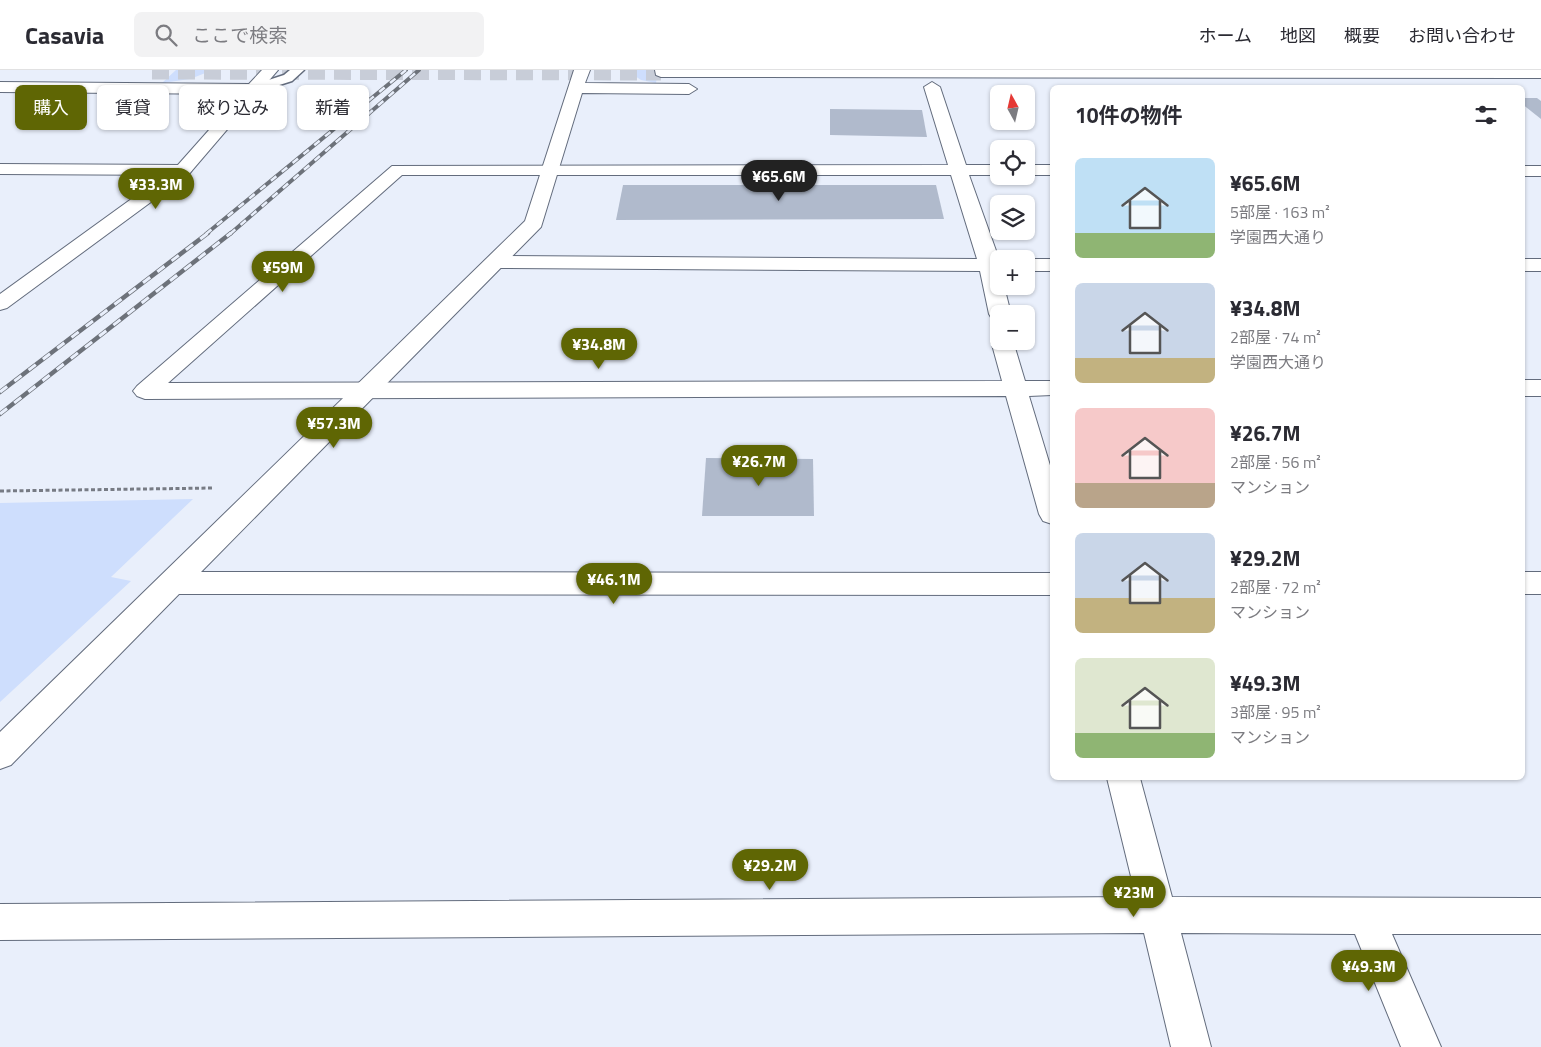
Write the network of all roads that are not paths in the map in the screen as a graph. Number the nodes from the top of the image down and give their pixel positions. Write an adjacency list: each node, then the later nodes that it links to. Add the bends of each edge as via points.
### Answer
1 (270, 70): 9 (street)
2 (298, 70): 10 (lane, via 288,78)
3 (610, 70): 19 (street, via 625,83)
4 (1323, 71): 5 (street); 6 (street); 11 (street, via 1261,82)
5 (661, 72)
6 (1541, 73)
7 (220, 74): 15 (street)
8 (579, 79): 19 (street); 28 (street)
9 (257, 85)
10 (266, 85)
11 (1187, 85)
12 (1050, 86): 14 (street)
13 (0, 87): 15 (street)
14 (932, 87): 18 (street); 24 (street)
15 (170, 88): 16 (street)
16 (179, 88)
17 (705, 88): 19 (street)
18 (837, 88)
19 (659, 89)
20 (218, 130): 23 (street)
21 (0, 169): 22 (street)
22 (18, 169): 23 (street); 31 (street)
23 (183, 170): 39 (street)
24 (958, 170): 25 (street); 28 (street); 32 (street)
25 (990, 170)
26 (1035, 170): 27 (street)
27 (1050, 170)
28 (548, 171): 33 (street, via 534,223); 45 (street, via 398,170 145,391)
29 (1525, 171): 30 (street)
30 (1541, 171)
31 (0, 180)
32 (990, 254)
33 (496, 262): 34 (street); 45 (street)
34 (990, 265)
35 (1035, 265): 36 (street)
36 (1050, 265)
37 (1525, 265): 38 (street)
38 (1541, 265)
39 (0, 304)
40 (1004, 350): 41 (street)
41 (1014, 388): 42 (street); 45 (street); 46 (street)
42 (1050, 388)
43 (1525, 388): 44 (street)
44 (1541, 388)
45 (365, 390): 47 (street)
46 (1050, 507)
47 (175, 583): 50 (street); 51 (street)
48 (1525, 583): 49 (street)
49 (1541, 583)
50 (1050, 584)
51 (0, 754)
52 (1125, 780): 53 (street)
53 (1160, 915): 55 (street); 56 (street); 57 (street)
54 (1541, 916): 55 (street)
55 (1366, 917): 58 (street)
56 (0, 922)
57 (1191, 1047)
58 (1421, 1047)

